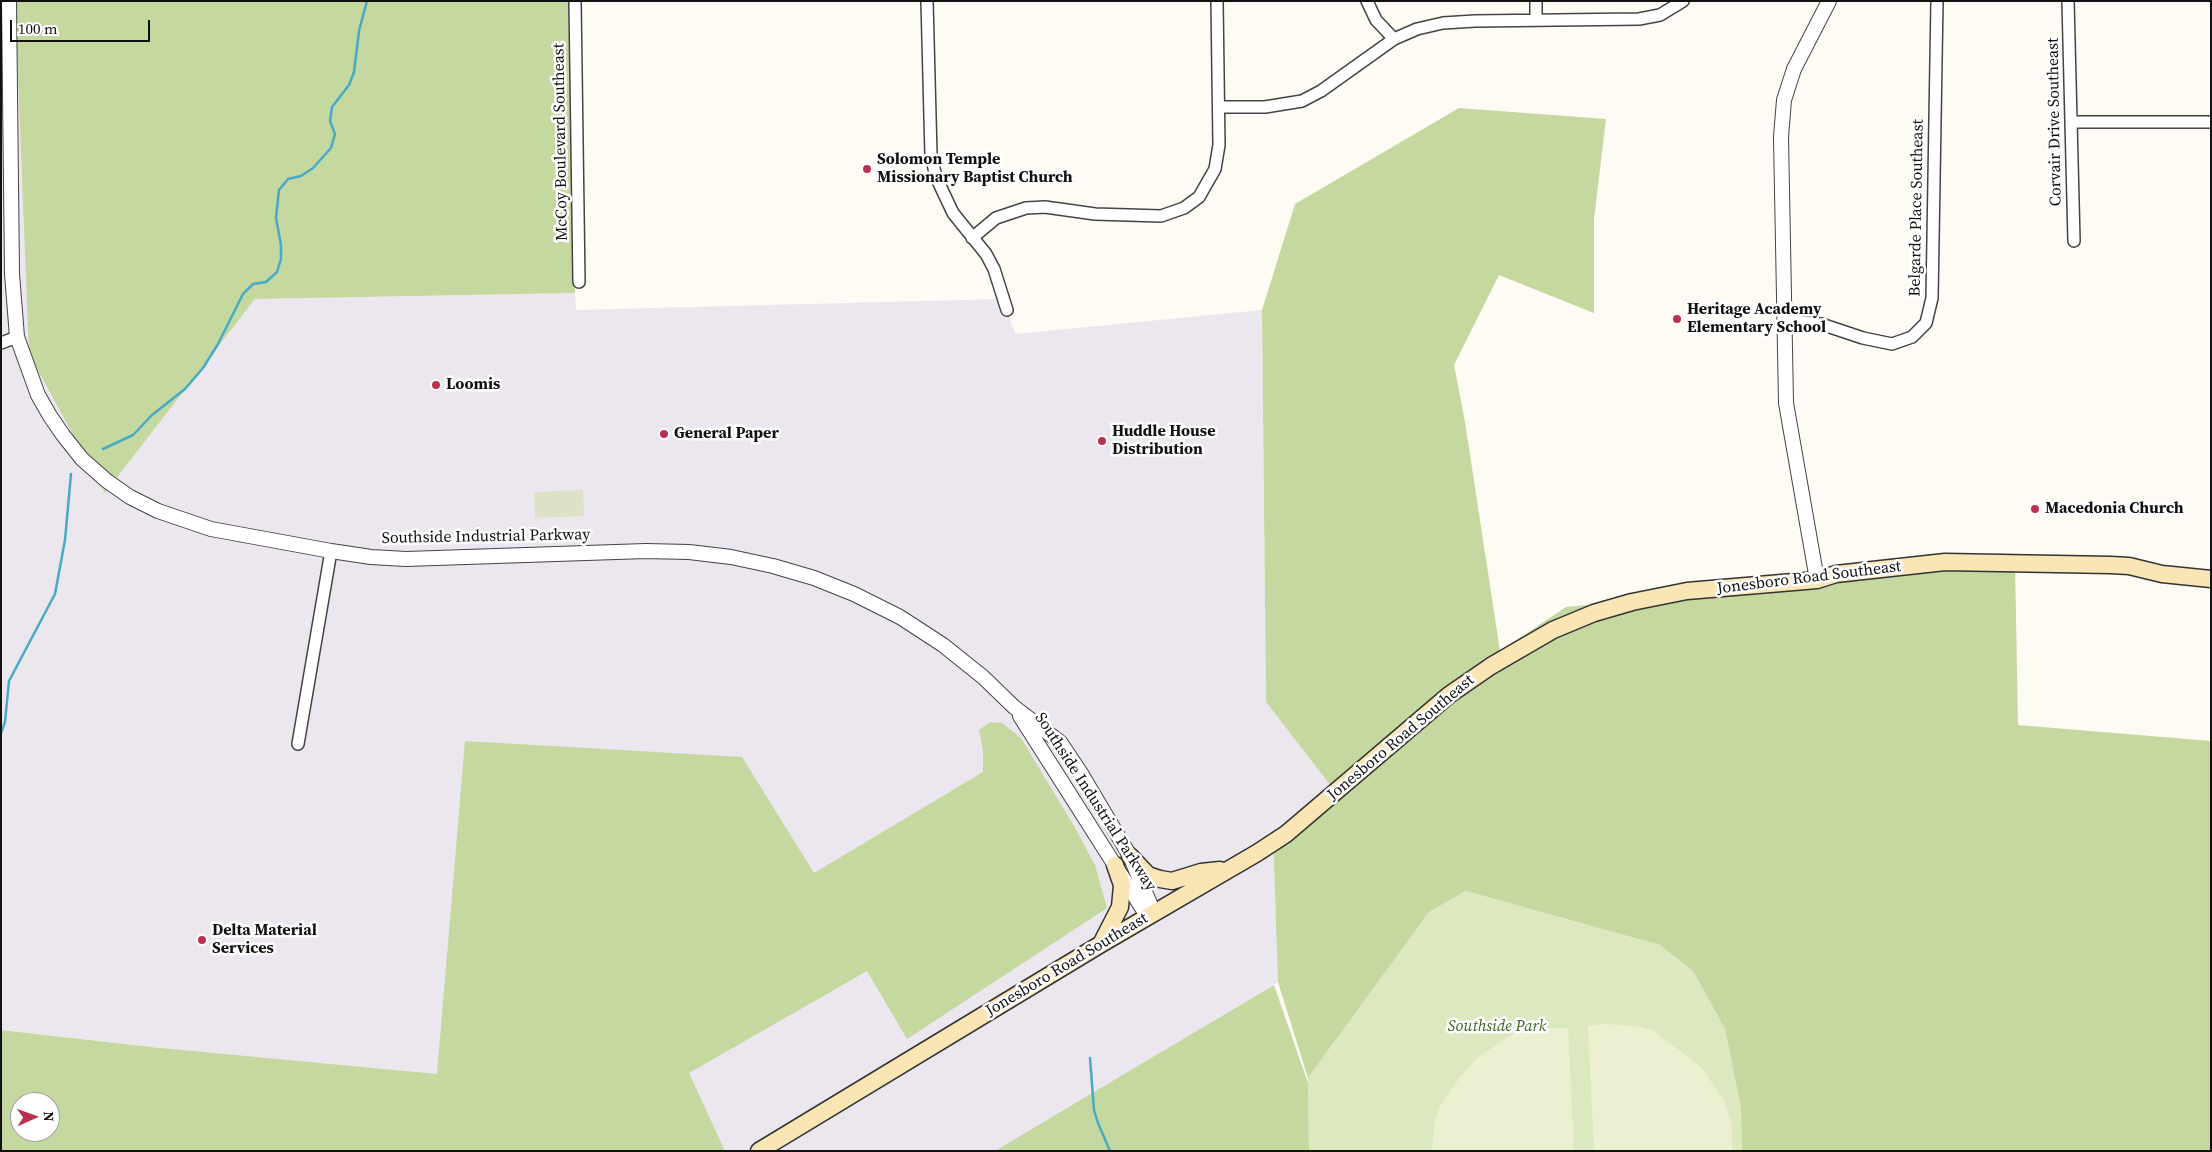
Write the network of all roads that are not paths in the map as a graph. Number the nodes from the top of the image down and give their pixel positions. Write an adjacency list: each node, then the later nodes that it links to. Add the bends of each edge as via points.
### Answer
1 (9, 1): 21 (street, Southside Industrial Parkway, via 12,274)
2 (575, 1): 18 (street, McCoy Boulevard Southeast)
3 (927, 1): 16 (street, via 930,154 944,197)
4 (1217, 1): 13 (street)
5 (1367, 1): 12 (street, via 1376,20)
6 (1536, 1): 11 (street)
7 (1683, 1): 11 (street, via 1660,15 1640,19)
8 (1829, 1): 20 (street, via 1794,69 1784,100 1781,137)
9 (1937, 1): 20 (street, Belgarde Place Southeast, via 1932,298 1926,323 1912,337 1892,344 1821,324)
10 (2068, 1): 14 (street, Corvair Drive Southeast)
11 (1536, 20): 12 (street, via 1443,23)
12 (1394, 39): 13 (street, via 1302,101 1265,107)
13 (1220, 107): 16 (street, via 1215,169 1199,197 1184,208 1161,216 1141,216 1026,208 996,218)
14 (2071, 122): 15 (street); 17 (street, Corvair Drive Southeast)
15 (2211, 122)
16 (972, 238): 19 (street, via 994,269)
17 (2074, 241)
18 (579, 282)
19 (1007, 310)
20 (1784, 320): 25 (street, via 1787,418)
21 (17, 337): 22 (street); 23 (street, Southside Industrial Parkway, via 38,394 62,435 82,459 130,497 158,511 211,529)
22 (1, 343)
23 (331, 551): 26 (street, Southside Industrial Parkway, via 406,559 689,552 773,566 854,594 900,617 951,650); 27 (street)
24 (2211, 579): 25 (main road, Jonesboro Road Southeast, via 2162,574 2129,566 1945,562 1836,574)
25 (1817, 580): 31 (main road, Jonesboro Road Southeast, via 1664,595 1594,613 1553,630 1449,695 1286,834)
26 (1014, 707): 28 (street, Southside Industrial Parkway, via 1060,742); 29 (street, Southside Industrial Parkway)
27 (298, 744)
28 (1106, 816): 29 (street); 30 (street, Southside Industrial Parkway)
29 (1090, 826): 30 (street, Southside Industrial Parkway)
30 (1122, 861): 31 (main road, via 1148,875 1172,881 1201,872); 32 (street, Southside Industrial Parkway); 33 (main road, via 1120,907)
31 (1227, 870): 32 (main road, Jonesboro Road Southeast)
32 (1150, 915): 33 (main road, Jonesboro Road Southeast)
33 (1101, 944): 34 (main road, Jonesboro Road Southeast)
34 (759, 1151)

